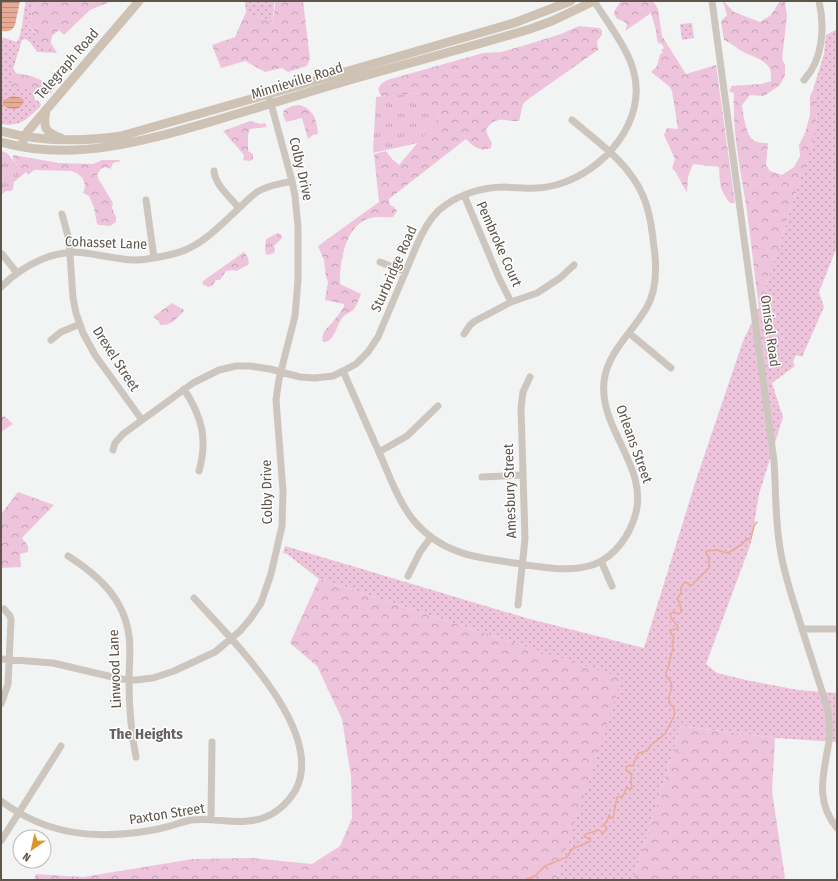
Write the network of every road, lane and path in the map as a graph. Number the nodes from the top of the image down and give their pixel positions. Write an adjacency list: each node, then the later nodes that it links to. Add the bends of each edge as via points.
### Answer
1 (139, 1): 8 (main road, Telegraph Road)
2 (571, 1): 7 (main road, Minnieville Road, via 514,23)
3 (594, 1): 7 (main road, Minnieville Road, via 530,29); 16 (street, Sturbridge Road, via 630,60 636,79 636,100 632,117)
4 (712, 1): 57 (street, Omisol Road, via 774,461 779,546 786,579)
5 (819, 1): 6 (street, via 822,25 819,51 813,69)
6 (804, 80)
7 (270, 99): 13 (main road, Minnieville Road, via 127,134 96,140); 15 (main road, Minnieville Road, via 178,131 132,143 75,151); 18 (street, Colby Drive)
8 (47, 109): 12 (main road, Telegraph Road); 13 (main road, via 44,122 47,130)
9 (572, 120): 16 (street, Orleans Street)
10 (1, 131): 12 (main road, Minnieville Road)
11 (1, 137): 12 (main road, via 15,140)
12 (24, 137): 13 (main road, Minnieville Road); 15 (main road)
13 (69, 141)
14 (1, 142): 15 (main road, Minnieville Road)
15 (23, 148)
16 (609, 152): 19 (street, Sturbridge Road, via 594,166 558,185 529,189 482,189); 34 (street, Orleans Street, via 632,177 643,196 650,219 655,252 653,292 646,310)
17 (214, 171): 21 (street, via 218,184)
18 (292, 181): 21 (street, Cohasset Lane, via 261,190); 38 (street, Colby Drive, via 298,227 297,299 292,332)
19 (464, 195): 28 (street, Sturbridge Road, via 437,212 422,235); 31 (street, Pembroke Court)
20 (146, 200): 25 (street)
21 (239, 208): 25 (street, Cohasset Lane, via 197,244 181,252)
22 (62, 214): 23 (street, Drexel Street)
23 (70, 253): 25 (street, Cohasset Lane, via 141,260); 29 (street, Cohasset Lane, via 43,259); 32 (street, Drexel Street, via 73,298)
24 (2, 254): 29 (street)
25 (154, 258)
26 (380, 262): 28 (street)
27 (574, 266): 31 (street, Pembroke Court, via 536,293)
28 (405, 272): 37 (street, Sturbridge Road, via 374,344 363,358)
29 (17, 274): 30 (street, Cohasset Lane)
30 (1, 288)
31 (511, 302): 33 (street, Pembroke Court, via 475,321)
32 (80, 324): 35 (street, via 61,332); 42 (street, Drexel Street, via 95,355)
33 (464, 334)
34 (629, 334): 36 (street); 50 (street, Orleans Street, via 610,362 604,388 610,421 632,468 637,485 638,504 628,533 615,550)
35 (51, 340)
36 (671, 368)
37 (343, 371): 38 (street, Sturbridge Road, via 332,376 315,378); 44 (street, Orleans Street)
38 (281, 372): 40 (street, Sturbridge Road, via 250,366 230,367 202,377); 59 (street, Colby Drive, via 276,400 283,496 280,536 263,599 246,624)
39 (530, 377): 46 (street, Amesbury Street, via 523,392 521,408)
40 (184, 389): 42 (street, Sturbridge Road); 45 (street, via 197,412 203,434 203,453)
41 (438, 406): 44 (street, via 407,436)
42 (142, 420): 43 (street, Sturbridge Road, via 123,434)
43 (113, 450)
44 (379, 452): 48 (street, Orleans Street, via 408,513)
45 (199, 471)
46 (523, 475): 47 (street); 51 (street, Amesbury Street, via 525,538)
47 (482, 477)
48 (431, 537): 51 (street, Orleans Street, via 444,546 467,555); 52 (street)
49 (68, 556): 61 (street, Linwood Lane, via 101,580 122,609 129,637)
50 (601, 561): 51 (street, Orleans Street, via 576,568); 53 (street)
51 (522, 564): 55 (street, Amesbury Street)
52 (408, 576)
53 (612, 586)
54 (194, 598): 59 (street, Paxton Street)
55 (518, 605)
56 (4, 609): 60 (street, via 11,620)
57 (802, 629): 58 (street); 69 (street, Omisol Road, via 828,710 829,735 822,792 826,808)
58 (837, 629)
59 (231, 639): 61 (street, Colby Drive, via 215,652 174,671 152,678); 68 (street, Paxton Street, via 267,682 283,707 300,749 301,771 291,797 272,814 239,822)
60 (5, 659): 61 (street, Colby Drive, via 53,663); 62 (street, via 8,684)
61 (129, 680): 65 (street, Linwood Lane, via 130,721)
62 (1, 704)
63 (212, 742): 68 (street)
64 (62, 746): 67 (street)
65 (136, 757)
66 (1, 801): 67 (street, Paxton Street)
67 (18, 813): 68 (street, Paxton Street, via 37,823 60,830 98,834 134,833 191,820); 70 (street)
68 (211, 819)
69 (837, 828)
70 (1, 841)

